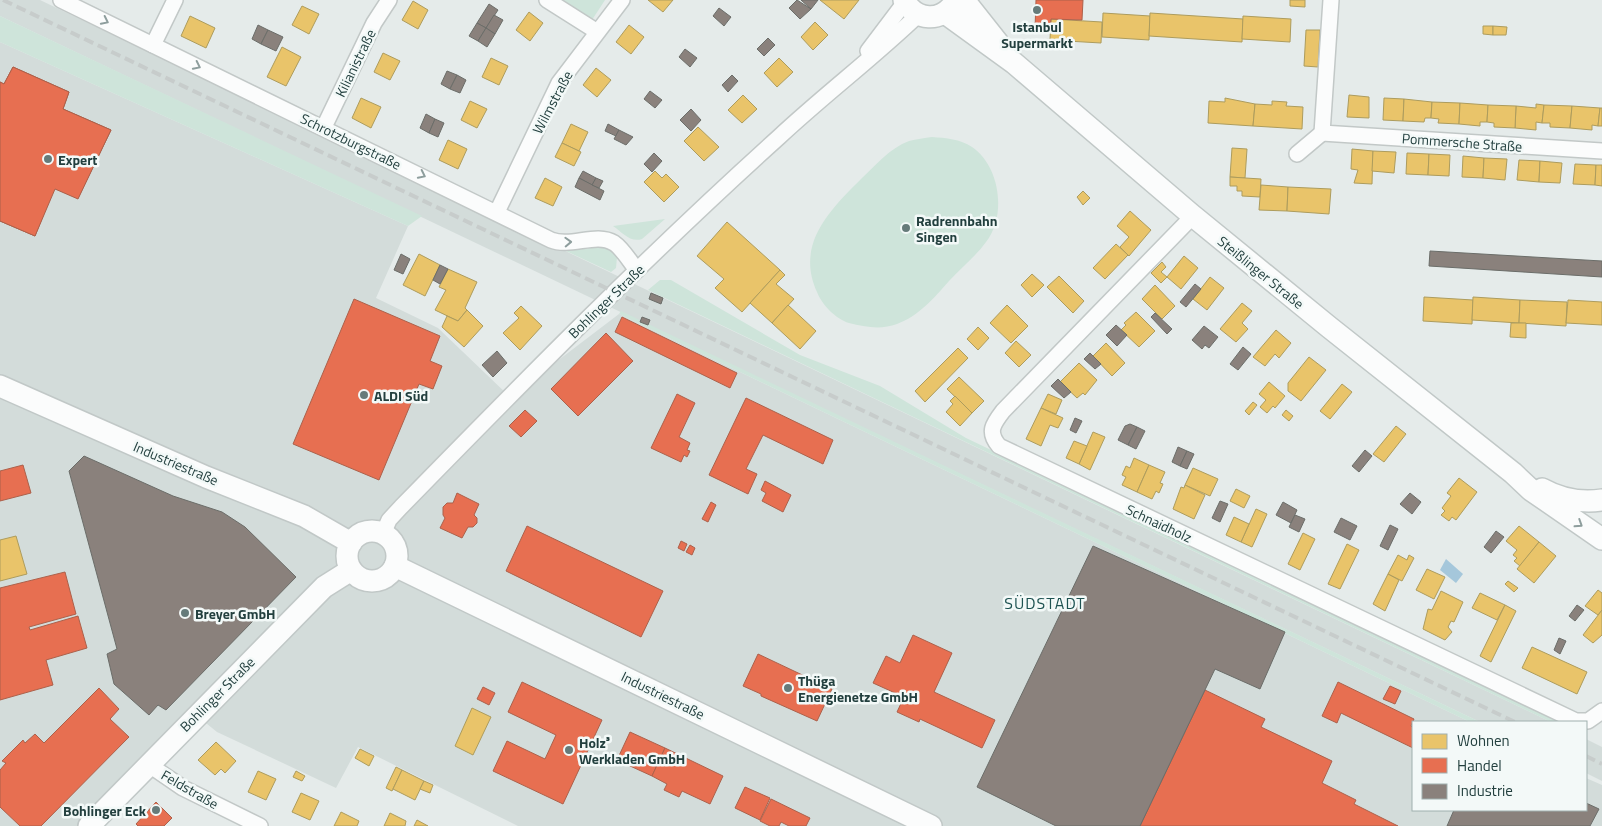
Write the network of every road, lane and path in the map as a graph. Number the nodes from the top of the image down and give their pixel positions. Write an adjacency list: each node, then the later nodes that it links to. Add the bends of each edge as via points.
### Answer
1 (61, 0): 11 (street, Schrotzburgstraße, one-way to 11)
2 (175, 0): 11 (street)
3 (389, 0): 13 (street, Kilianistraße, via 374,23)
4 (547, 0): 10 (street)
5 (622, 0): 10 (street, Wilmstraße)
6 (964, 0): 12 (street, Steißlinger Straße)
7 (1331, 0): 14 (street)
8 (909, 6): 9 (street, Steißlinger Straße, via 932,18); 19 (street, Bohlinger Straße, via 844,82 780,136)
9 (950, 7): 12 (street, Steißlinger Straße)
10 (596, 31): 17 (street, Wilmstraße, via 559,83)
11 (153, 45): 13 (street, Schrotzburgstraße, one-way to 13)
12 (1014, 63): 18 (street, Steißlinger Straße)
13 (324, 127): 17 (street, Schrotzburgstraße, one-way to 17)
14 (1322, 133): 15 (street, Pommersche Straße); 16 (street)
15 (1602, 150)
16 (1297, 154)
17 (497, 212): 19 (street, Schrotzburgstraße, one-way to 19, via 558,242 609,241 616,244)
18 (1193, 216): 21 (street, Steißlinger Straße); 28 (street, Schnaidholz, via 1003,411 991,432 998,446 1576,721 1588,721)
19 (637, 270): 23 (street, Bohlinger Straße, via 407,500 389,520)
20 (0, 386): 25 (street, Industriestraße, via 206,477 304,516)
21 (1513, 473): 22 (street, Steißlinger Straße, via 1556,497); 24 (street, Steißlinger Straße, one-way to 24, via 1531,490)
22 (1602, 500)
23 (383, 534): 25 (street, via 367,532); 26 (street, via 395,548)
24 (1602, 540)
25 (351, 543): 27 (street, via 347,557)
26 (395, 566): 27 (street, via 388,575 372,581 364,580); 32 (street, Industriestraße)
27 (351, 570): 29 (street, Bohlinger Straße, via 324,587)
28 (1602, 711)
29 (148, 764): 30 (street, Bohlinger Straße); 31 (street, Feldstraße, via 183,788)
30 (88, 826)
31 (260, 826)
32 (931, 826)

